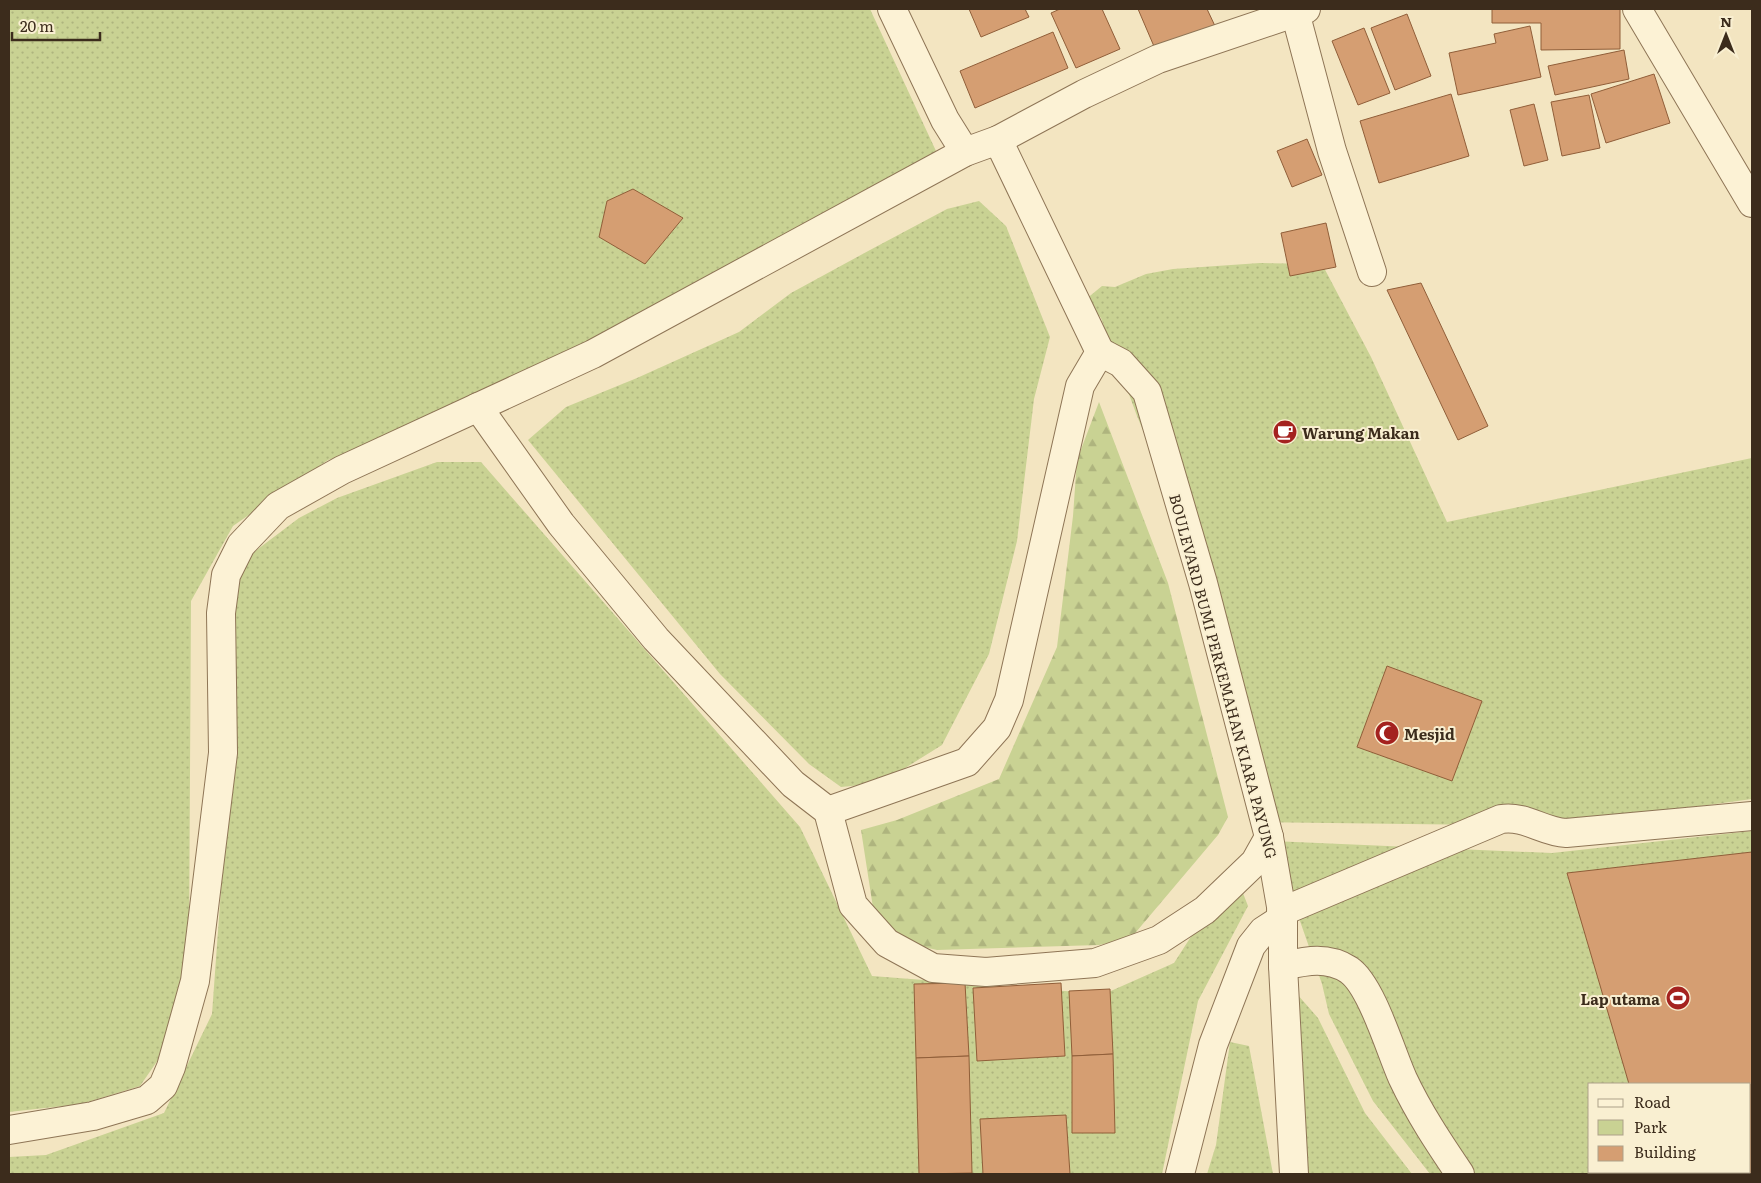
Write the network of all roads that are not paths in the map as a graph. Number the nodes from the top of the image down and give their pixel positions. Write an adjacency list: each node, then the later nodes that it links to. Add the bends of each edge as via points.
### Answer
1 (892, 9): 5 (street, via 945,120)
2 (1637, 9): 6 (street)
3 (1301, 11): 4 (street, via 1158,58); 7 (street, via 1332,151)
4 (998, 140): 5 (street); 8 (street)
5 (965, 152): 9 (street, via 593,354)
6 (1752, 204)
7 (1372, 272)
8 (1100, 352): 10 (street, via 1080,386 1009,700 997,728 967,762); 12 (street, BOULEVARD BUMI PERKEMAHAN KIARA PAYUNG, via 1121,363 1147,392 1203,583)
9 (478, 407): 10 (street, via 561,524 656,639 793,784); 15 (street, via 342,470 278,506 241,545 226,575 222,613 223,753 195,981 171,1067 163,1086 147,1100 93,1116)
10 (828, 811): 12 (street, via 853,905 887,944 933,968 986,972 1095,963 1159,940 1205,910 1255,862)
11 (1752, 816): 13 (street, via 1566,833 1552,832 1524,820 1501,820)
12 (1269, 837): 13 (street, BOULEVARD BUMI PERKEMAHAN KIARA PAYUNG)
13 (1282, 915): 14 (street, BOULEVARD BUMI PERKEMAHAN KIARA PAYUNG); 16 (street, via 1251,946 1213,1045)
14 (1283, 966): 17 (street, BOULEVARD BUMI PERKEMAHAN KIARA PAYUNG); 18 (street, via 1316,959 1350,971 1374,1008 1403,1079 1425,1121)
15 (9, 1130)
16 (1180, 1174)
17 (1294, 1174)
18 (1460, 1174)

